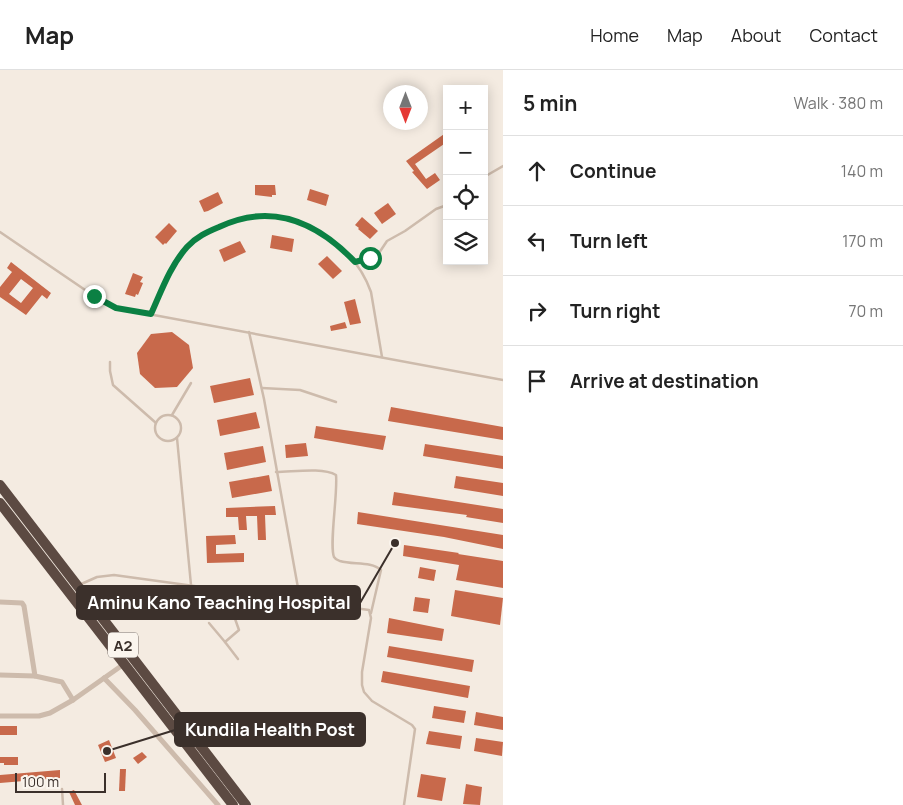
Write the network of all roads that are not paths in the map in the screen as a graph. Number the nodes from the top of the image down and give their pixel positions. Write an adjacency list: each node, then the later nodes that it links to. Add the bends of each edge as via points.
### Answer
1 (503, 166): 2 (lane)
2 (487, 175)
3 (443, 206): 5 (lane, via 387,241 379,254)
4 (0, 232): 6 (lane, via 108,305)
5 (355, 262): 6 (lane, via 331,239 310,226 276,216 240,219 200,235 187,247 172,269); 8 (lane, via 368,282 374,301)
6 (151, 314): 7 (lane)
7 (250, 332): 8 (lane); 12 (lane)
8 (382, 357): 10 (lane)
9 (110, 362): 15 (lane, via 113,385)
10 (503, 380)
11 (191, 383): 14 (lane)
12 (262, 388): 13 (lane, via 300,390); 17 (lane)
13 (336, 402)
14 (172, 416): 15 (lane, via 166,415); 16 (lane, via 181,426)
15 (156, 424): 16 (lane, via 158,436 170,441)
16 (176, 438): 20 (lane)
17 (276, 472): 23 (lane); 25 (lane, via 317,471 336,475 333,555 342,562 376,566 381,570)
18 (0, 485): 21 (highway, A2)
19 (0, 502): 29 (highway, A2)
20 (191, 585): 21 (lane, via 107,575); 22 (lane)
21 (78, 586): 39 (highway, A2)
22 (238, 591): 23 (lane); 27 (lane, via 234,616 239,630)
23 (300, 599): 25 (lane, via 364,608)
24 (0, 602): 31 (street, via 19,602 24,606)
25 (371, 613): 40 (lane, via 362,672 364,692 372,701 415,729)
26 (209, 623): 27 (lane)
27 (225, 642): 28 (lane)
28 (238, 659)
29 (124, 664): 32 (street); 38 (highway, A2)
30 (0, 675): 31 (street)
31 (35, 676): 33 (street, via 62,682)
32 (104, 678): 33 (street); 37 (street)
33 (73, 700): 34 (street, via 47,715)
34 (0, 716)
35 (62, 788): 36 (lane)
36 (63, 805)
37 (218, 805)
38 (233, 805)
39 (246, 805)
40 (404, 805)

